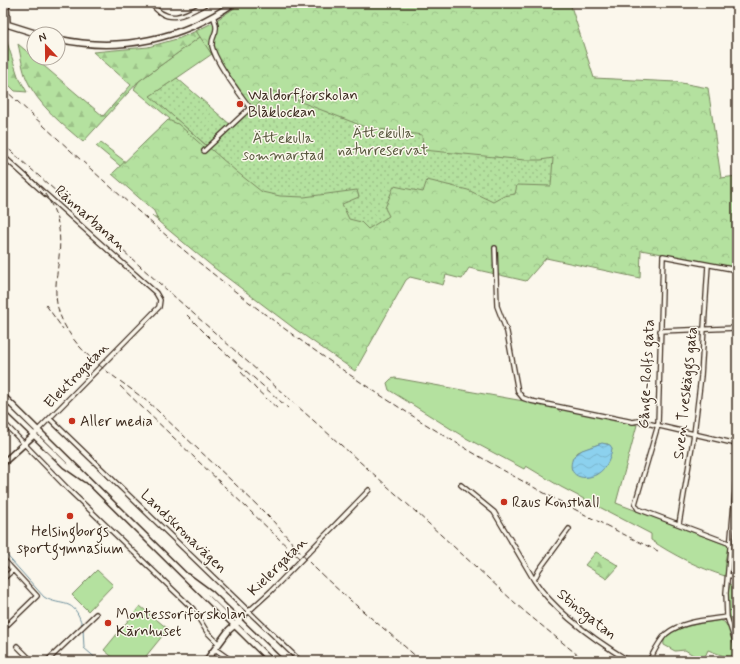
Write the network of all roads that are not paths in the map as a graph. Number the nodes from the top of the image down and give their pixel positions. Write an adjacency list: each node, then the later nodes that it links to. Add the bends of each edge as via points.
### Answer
1 (6, 3): 6 (main road)
2 (151, 3): 3 (street, via 163,14 177,16 184,16)
3 (207, 3)
4 (234, 3): 5 (main road)
5 (213, 16): 8 (main road, via 177,33 133,43 93,45); 9 (street, via 217,26 212,44 214,51 250,108)
6 (5, 24): 7 (main road)
7 (26, 30)
8 (66, 40)
9 (204, 151)
10 (3, 156): 14 (street, Rännarbanan, via 156,293)
11 (495, 248): 22 (street, via 497,306 505,326 519,394 531,401)
12 (708, 265): 13 (street); 16 (street, Sven Tveskäggs gata); 17 (street, Gånge-Rolfs gata, via 662,256)
13 (737, 270)
14 (160, 300): 20 (street, Elektrogatan, via 159,307)
15 (737, 328): 16 (street)
16 (704, 330): 17 (street); 24 (street, Sven Tveskäggs gata)
17 (660, 331): 22 (street, Gånge-Rolfs gata)
18 (3, 396): 23 (main road, Landskronavägen)
19 (3, 405): 25 (main road, Landskronavägen)
20 (50, 420): 23 (street, Elektrogatan); 42 (street, Landskronavägen)
21 (3, 422): 26 (street)
22 (658, 426): 24 (street); 33 (street, Gånge-Rolfs gata, via 635,507)
23 (38, 430): 25 (main road, Elektrogatan); 30 (main road, Landskronavägen)
24 (694, 434): 27 (street); 33 (street, Sven Tveskäggs gata)
25 (34, 435): 26 (main road, Elektrogatan); 30 (main road, Landskronavägen, via 65,465)
26 (25, 444): 28 (main road, Elektrogatan); 47 (street, via 193,609 207,632)
27 (737, 444)
28 (3, 463)
29 (737, 470): 35 (street)
30 (86, 479): 45 (main road, Landskronavägen, via 184,574 211,594)
31 (461, 485): 41 (street, Stinsgatan, via 494,512)
32 (369, 490): 42 (street, Kielergatan)
33 (678, 524): 35 (street, Gånge-Rolfs gata)
34 (570, 529): 41 (street)
35 (731, 544): 38 (street)
36 (3, 559): 37 (street)
37 (13, 570): 40 (street); 46 (street, via 37,596)
38 (728, 575): 39 (street); 44 (street)
39 (737, 577)
40 (3, 579)
41 (534, 580): 58 (street, Stinsgatan, via 562,611 601,643)
42 (249, 611): 45 (street, Kielergatan); 57 (street, Landskronavägen)
43 (96, 614): 52 (street)
44 (727, 616): 49 (street); 59 (street, via 672,630 662,638)
45 (236, 623): 47 (main road, Kielergatan); 55 (main road, Landskronavägen); 56 (main road, Landskronavägen)
46 (5, 627)
47 (219, 644): 50 (main road, Kielergatan)
48 (17, 646): 51 (street)
49 (737, 647)
50 (215, 649): 53 (main road, Kielergatan); 54 (street)
51 (32, 661)
52 (47, 661)
53 (206, 661)
54 (232, 661)
55 (272, 661)
56 (280, 661)
57 (300, 661)
58 (629, 661)
59 (649, 661)

